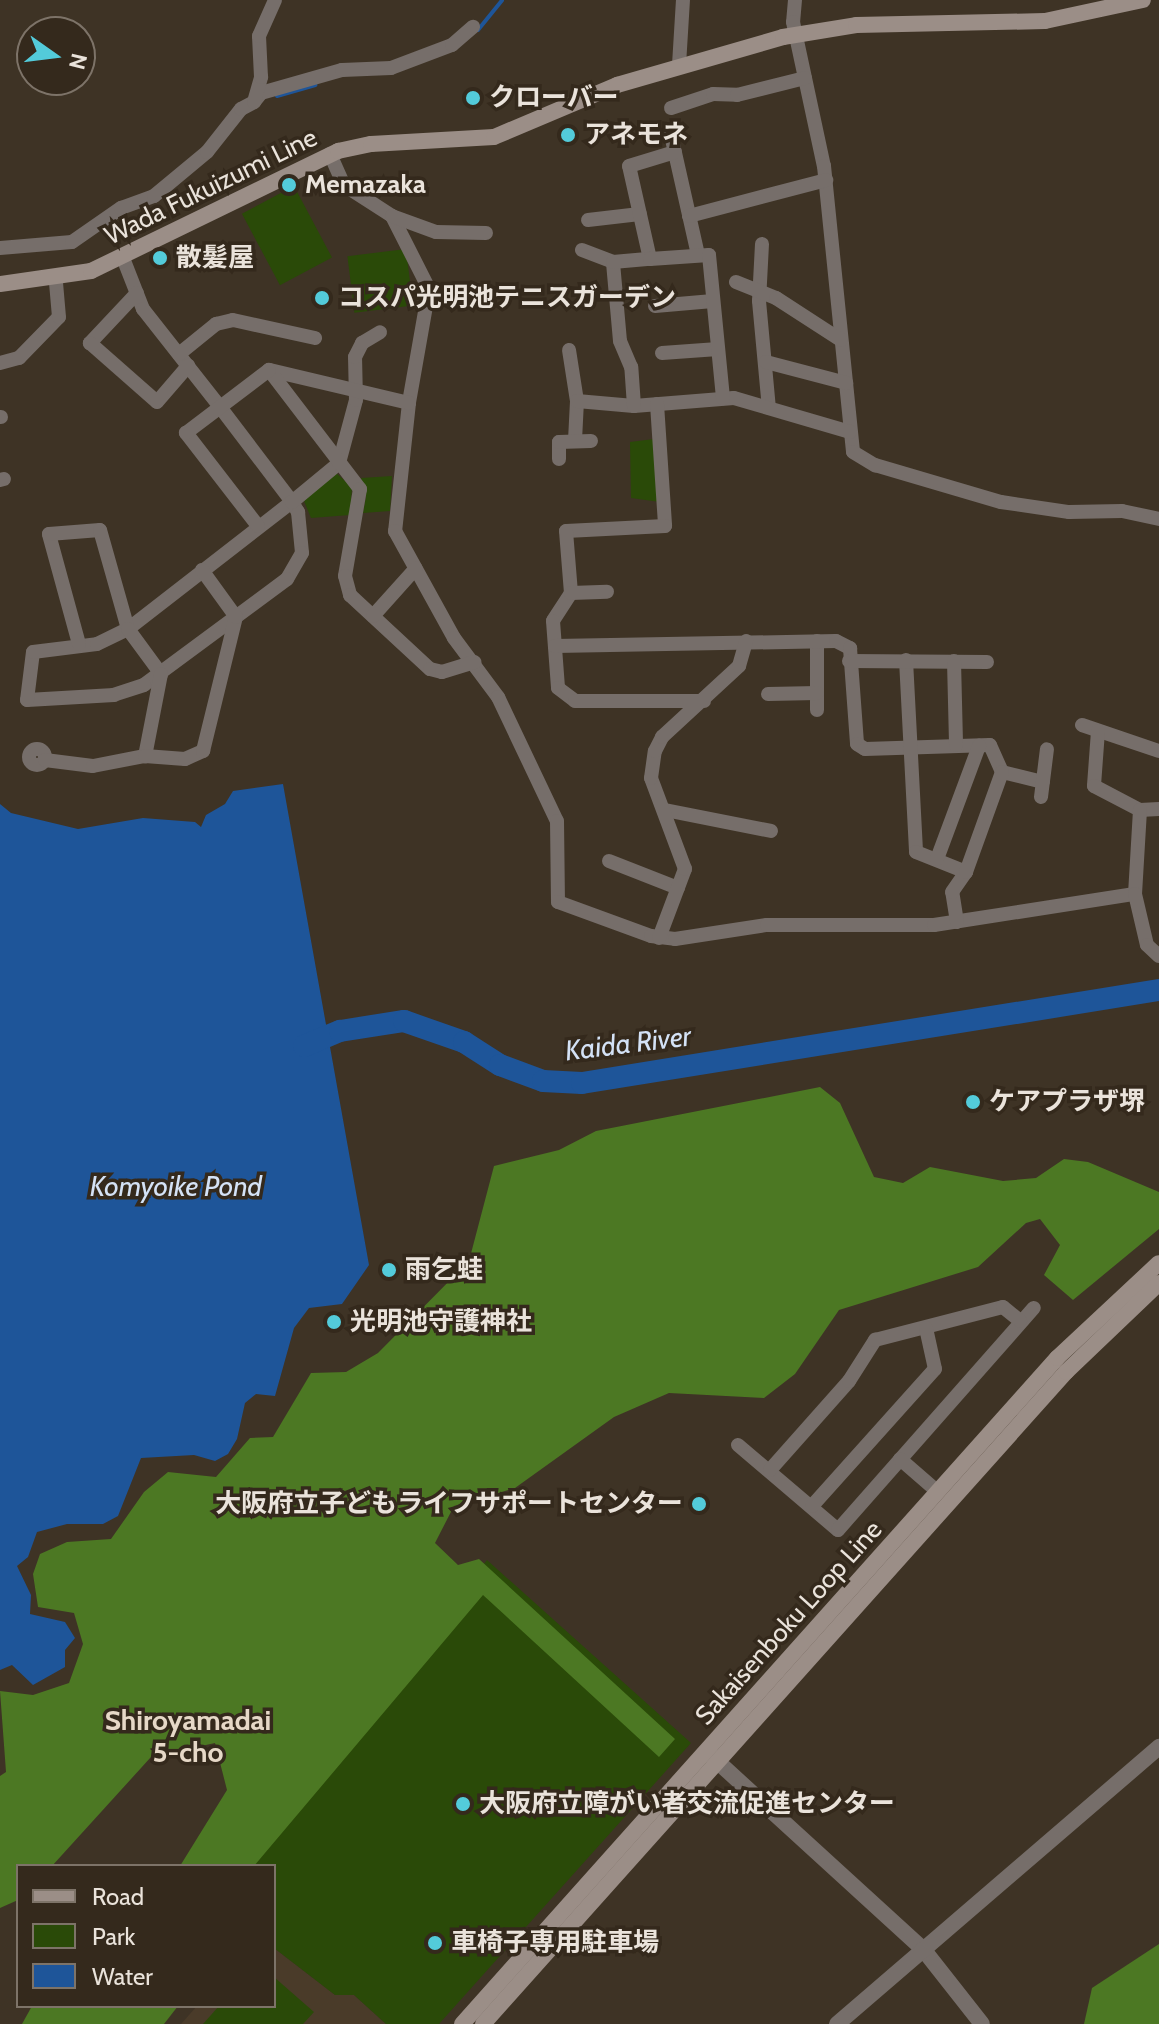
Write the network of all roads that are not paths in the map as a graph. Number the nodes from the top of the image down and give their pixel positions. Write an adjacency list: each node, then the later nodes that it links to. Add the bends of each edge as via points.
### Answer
1 (275, 0): 9 (street, via 259,36 261,77)
2 (683, 0): 7 (street)
3 (795, 0): 6 (street)
4 (1143, 0): 6 (main road, Wada Fukuizumi Line, via 1045,21 856,25)
5 (473, 27): 9 (street, via 452,45 391,68 342,70 261,93)
6 (795, 35): 7 (main road, Wada Fukuizumi Line); 8 (street)
7 (679, 65): 13 (main road, Wada Fukuizumi Line, via 494,137 371,144)
8 (805, 78): 10 (street); 14 (street)
9 (254, 102): 21 (street, via 241,109 207,152 154,196 121,208 85,236 61,245)
10 (677, 103)
11 (671, 135): 12 (street)
12 (675, 152): 15 (street, via 629,166); 17 (street)
13 (330, 154): 16 (street, via 344,185); 24 (main road, Wada Fukuizumi Line)
14 (826, 180): 17 (street); 36 (street)
15 (640, 214): 18 (street); 25 (street)
16 (392, 216): 19 (street, via 436,232); 48 (street, via 430,295)
17 (689, 216): 23 (street)
18 (588, 220)
19 (486, 233)
20 (762, 244): 30 (street)
21 (0, 248)
22 (582, 250): 26 (street)
23 (698, 255): 25 (street); 32 (street, via 709,255)
24 (123, 258): 27 (main road, Wada Fukuizumi Line); 31 (street)
25 (650, 259): 26 (street)
26 (613, 262): 50 (street, via 620,341 631,367)
27 (56, 280): 29 (main road, Wada Fukuizumi Line); 42 (street, via 59,317 19,358)
28 (736, 282): 30 (street)
29 (0, 284)
30 (759, 290): 36 (street); 41 (street)
31 (137, 293): 39 (street); 39 (street, via 90,343 157,402)
32 (713, 301): 33 (street); 37 (street)
33 (655, 306)
34 (380, 332): 45 (street, via 357,349)
35 (315, 338): 39 (street, via 233,320 216,324)
36 (841, 340): 44 (street)
37 (718, 349): 38 (street); 46 (street)
38 (662, 353)
39 (184, 360): 51 (street)
40 (566, 360): 47 (street)
41 (766, 362): 44 (street); 52 (street)
42 (0, 363)
43 (269, 370): 45 (street); 51 (street); 57 (street)
44 (846, 383): 53 (street)
45 (356, 389): 48 (street); 57 (street)
46 (723, 398): 49 (street); 52 (street)
47 (577, 401): 50 (street); 54 (street)
48 (409, 403): 61 (street, via 395,531)
49 (657, 404): 50 (street); 64 (street, via 665,526 566,531)
50 (634, 406)
51 (220, 407): 58 (street); 60 (street, via 186,433)
52 (769, 408): 53 (street)
53 (850, 432): 59 (street, via 857,457 963,491 1044,509 1122,511)
54 (575, 441): 55 (street); 56 (street, via 559,442)
55 (591, 441)
56 (559, 459)
57 (339, 463): 58 (street); 65 (street, via 360,489 346,585)
58 (292, 502): 60 (street); 66 (street, via 304,533 298,562 287,579)
59 (1159, 519)
60 (258, 526): 62 (street)
61 (416, 568): 65 (street); 75 (street, via 454,638)
62 (202, 570): 66 (street); 67 (street)
63 (607, 592): 64 (street)
64 (571, 593): 71 (street, via 553,621)
65 (373, 616): 75 (street, via 430,669 442,672)
66 (236, 617): 77 (street); 89 (street, via 203,751 185,759)
67 (128, 629): 70 (street, via 97,644); 70 (street, via 100,530 49,534); 77 (street)
68 (746, 641): 69 (street); 71 (street); 80 (street, via 739,666)
69 (817, 641): 73 (street, via 850,648); 78 (street)
70 (79, 644): 77 (street, via 33,652 27,700 114,695)
71 (555, 646): 80 (street, via 558,688 575,701)
72 (906, 660): 73 (street); 74 (street); 86 (street)
73 (849, 661): 86 (street, via 857,744 865,749)
74 (954, 661): 76 (street); 84 (street)
75 (474, 662): 102 (street, via 498,697 557,821 558,902)
76 (987, 662)
77 (161, 674): 89 (street)
78 (817, 693): 79 (street); 81 (street)
79 (768, 694)
80 (704, 701): 93 (street, via 662,737 655,751 651,778)
81 (817, 710)
82 (1082, 725): 83 (street)
83 (1098, 731): 88 (street); 94 (street, via 1094,786)
84 (956, 745): 85 (street); 86 (street)
85 (979, 746): 91 (street, via 990,745); 96 (street)
86 (910, 747): 96 (street, via 916,852)
87 (1047, 749): 91 (street, via 1042,789)
88 (1159, 751)
89 (145, 756): 90 (street, via 93,766)
90 (45, 760)
91 (1002, 772): 98 (street)
92 (1159, 809): 94 (street)
93 (665, 810): 95 (street); 99 (street, via 684,855)
94 (1140, 810): 100 (street)
95 (771, 831)
96 (937, 859): 98 (street)
97 (609, 861): 99 (street)
98 (966, 872): 101 (street, via 952,892)
99 (678, 888): 102 (street)
100 (1135, 894): 101 (street); 103 (street, via 1147,945)
101 (957, 922): 102 (street, via 767,925)
102 (659, 938)
103 (1159, 956)
104 (1159, 1263): 112 (main road, Sakaisenboku Loop Line, via 1067,1349)
105 (1159, 1283): 115 (main road, Sakaisenboku Loop Line, via 1066,1372)
106 (1034, 1308): 107 (street)
107 (1020, 1321): 108 (street, via 1003,1307); 110 (street)
108 (926, 1328): 111 (street, via 875,1340 849,1381); 113 (street, via 935,1369)
109 (738, 1445): 111 (street)
110 (900, 1459): 112 (street); 113 (street, via 838,1530)
111 (770, 1470): 113 (street)
112 (938, 1492): 115 (main road, Sakaisenboku Loop Line)
113 (812, 1506)
114 (1159, 1747): 116 (street)
115 (711, 1756): 116 (street); 117 (main road, Sakaisenboku Loop Line); 118 (main road, Sakaisenboku Loop Line)
116 (923, 1949): 119 (street); 120 (street)
117 (462, 2024)
118 (483, 2024)
119 (837, 2024)
120 (982, 2024)

